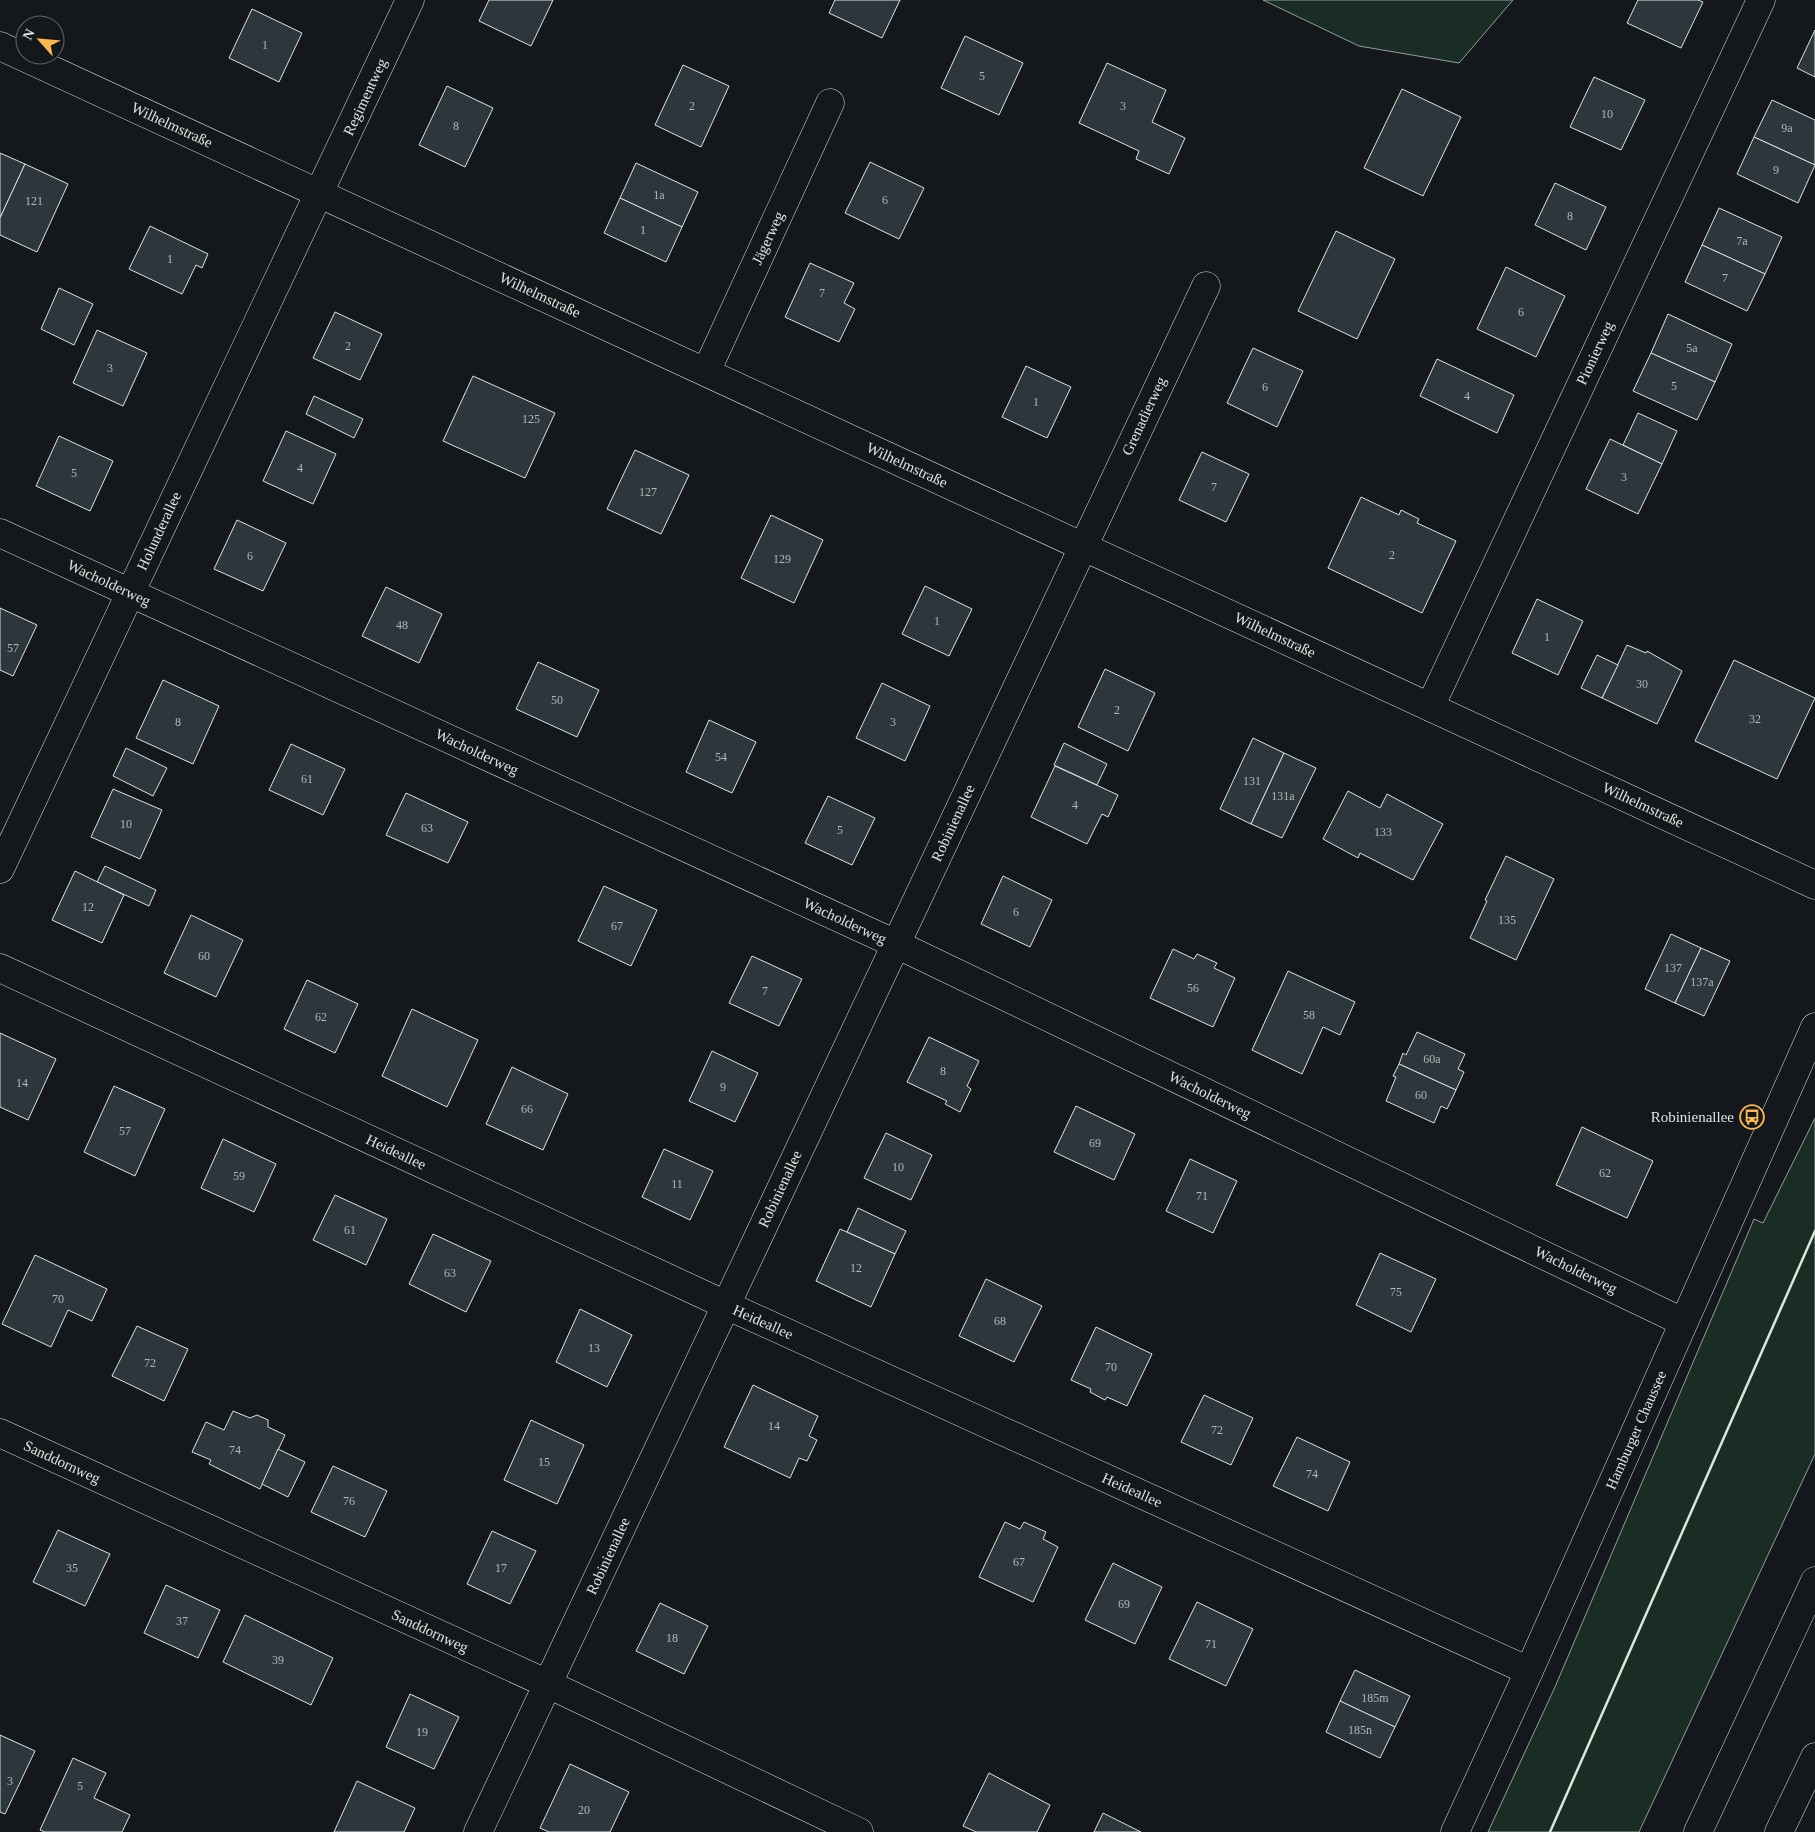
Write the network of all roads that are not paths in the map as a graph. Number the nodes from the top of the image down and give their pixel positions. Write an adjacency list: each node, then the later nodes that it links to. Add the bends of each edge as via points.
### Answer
1 (410, 0): 5 (main road, Regimentweg)
2 (1761, 0): 11 (main road, Pionierweg)
3 (0, 46): 5 (main road, Wilhelmstraße)
4 (830, 103): 7 (main road, Jägerweg)
5 (320, 193): 7 (main road, Wilhelmstraße); 10 (main road, Holunderallee)
6 (1206, 286): 9 (main road, Grenadierweg)
7 (706, 372): 9 (main road, Wilhelmstraße)
8 (0, 533): 10 (main road, Wacholderweg)
9 (1083, 546): 11 (main road, Wilhelmstraße); 14 (main road, Robinienallee)
10 (130, 593): 12 (main road, Holunderallee); 14 (main road, Wacholderweg)
11 (1430, 707): 13 (main road, Wilhelmstraße)
12 (0, 869)
13 (1815, 884)
14 (896, 944): 17 (main road, Robinienallee); 18 (main road, Wacholderweg)
15 (0, 968): 17 (main road, Heideallee)
16 (1815, 1027): 18 (main road, Hamburger Chaussee)
17 (726, 1305): 21 (main road, Heideallee); 22 (main road, Robinienallee)
18 (1684, 1322): 21 (main road, Hamburger Chaussee)
19 (0, 1433): 22 (main road, Sanddornweg)
20 (1815, 1581): 27 (main road)
21 (1529, 1671): 26 (main road, Hamburger Chaussee)
22 (548, 1684): 24 (main road, Robinienallee); 25 (main road, Sanddornweg)
23 (1815, 1756): 28 (main road)
24 (478, 1832)
25 (859, 1832)
26 (1455, 1832)
27 (1698, 1832)
28 (1779, 1832)

